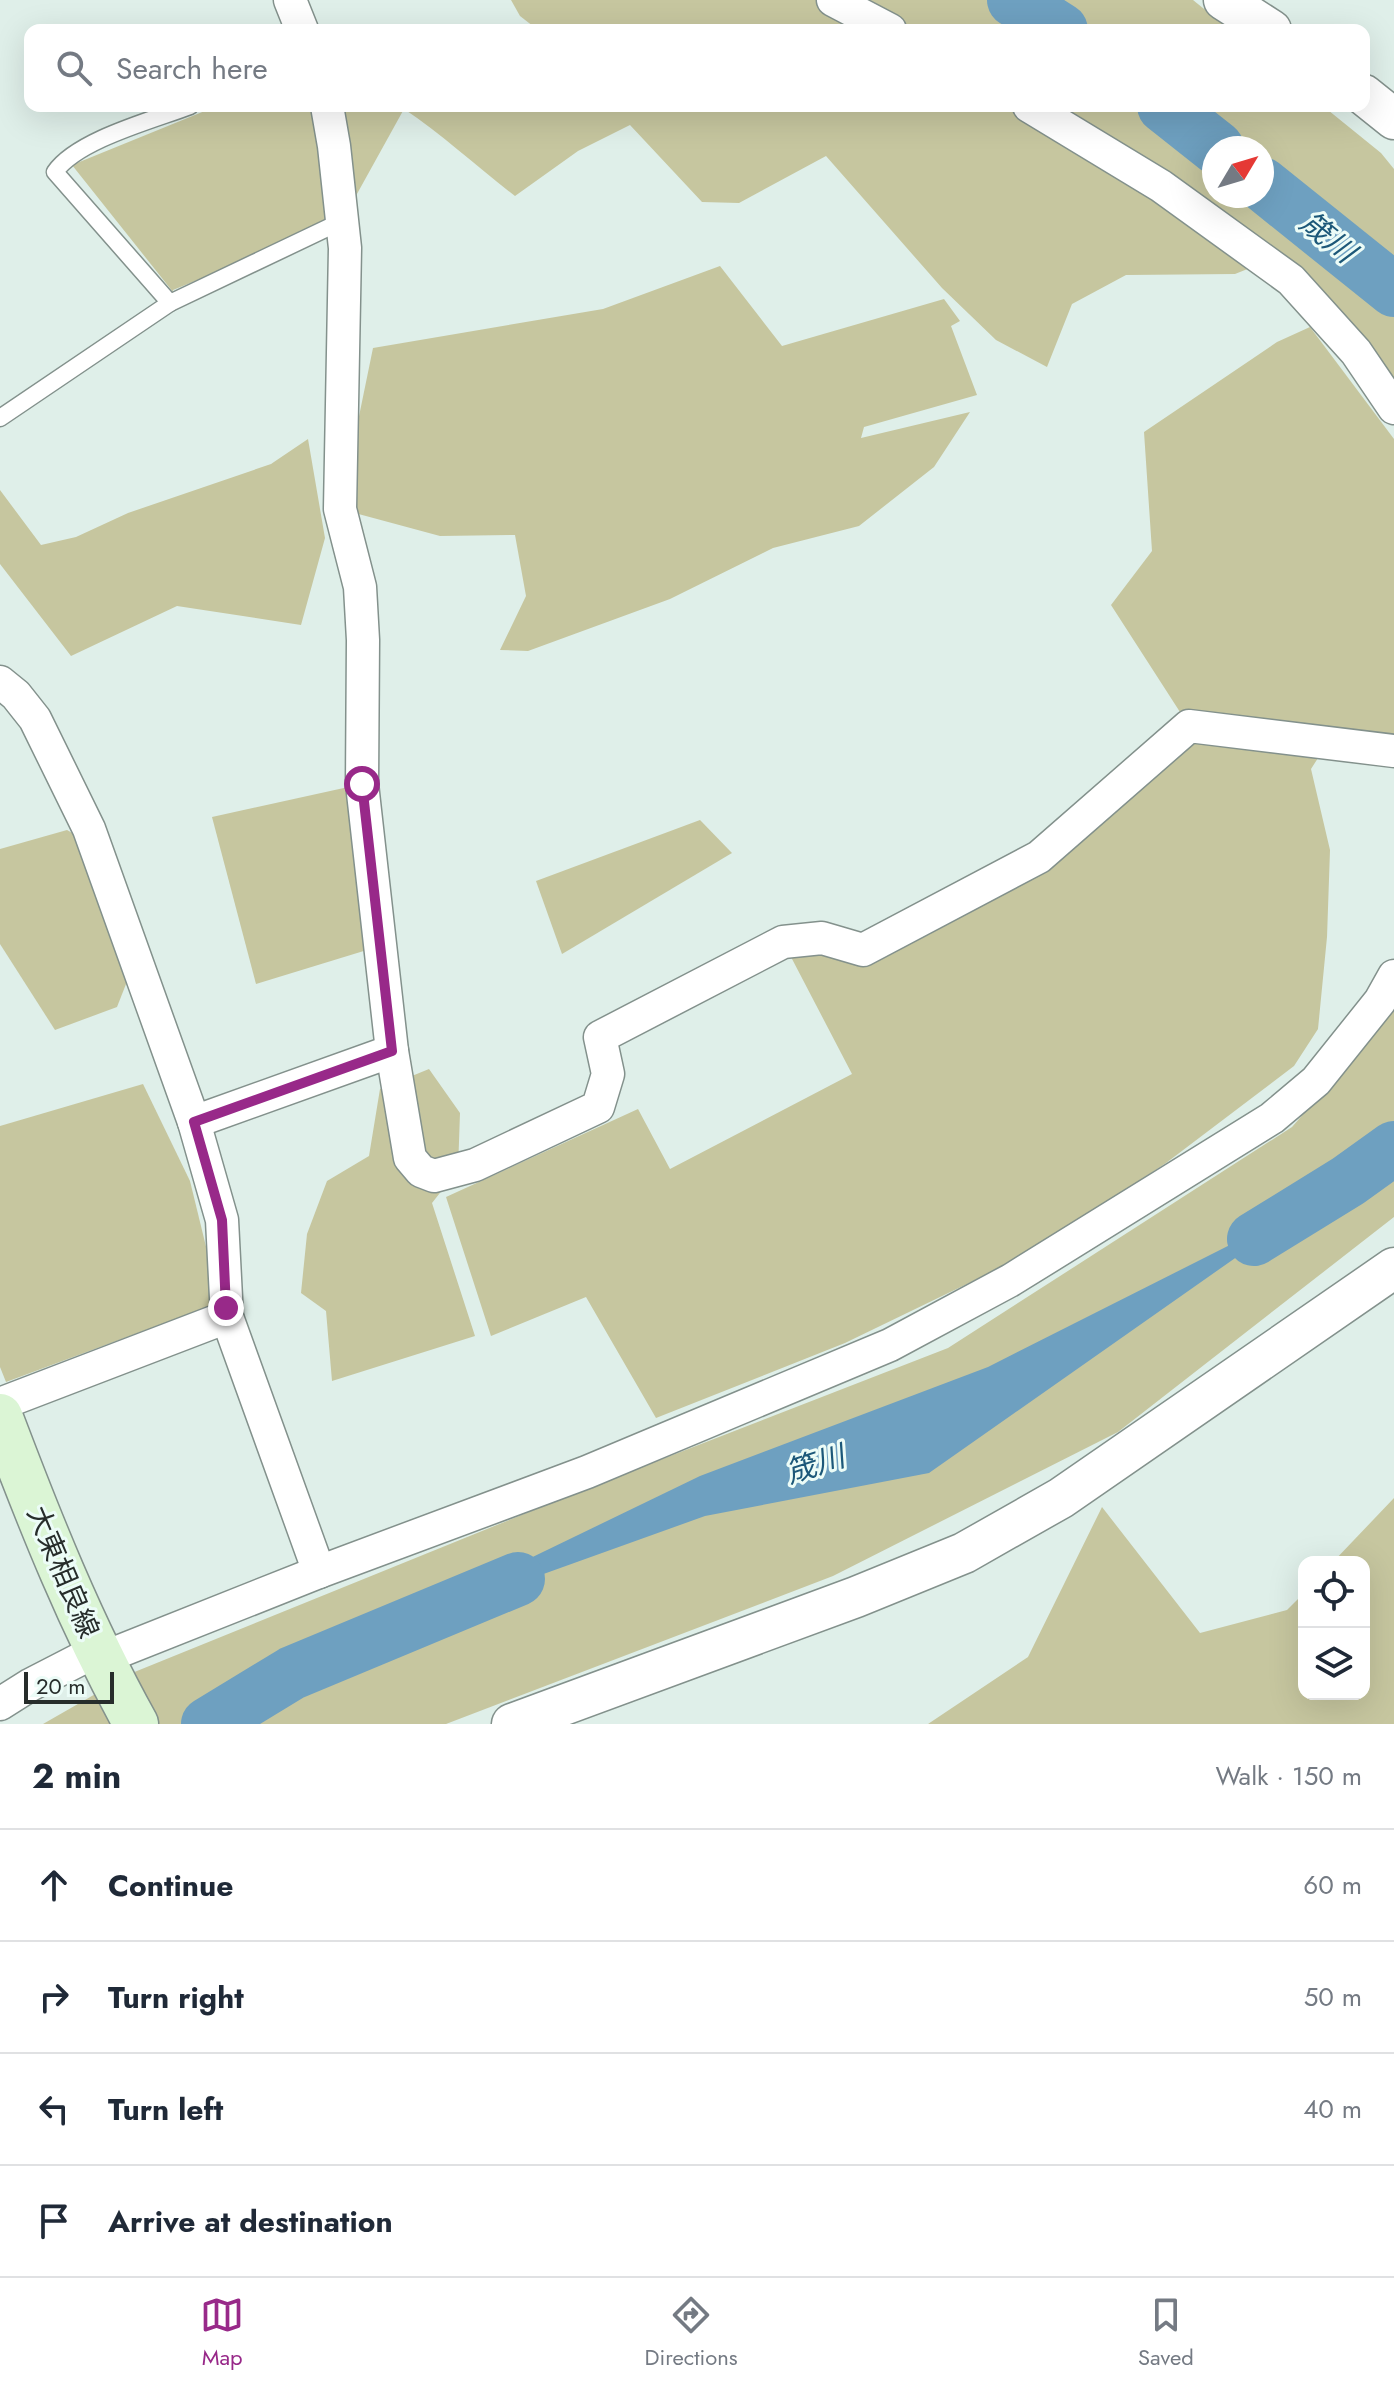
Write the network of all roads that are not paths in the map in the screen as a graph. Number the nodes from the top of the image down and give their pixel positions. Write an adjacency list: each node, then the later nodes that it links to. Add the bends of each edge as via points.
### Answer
1 (290, 0): 4 (street)
2 (833, 0): 5 (street)
3 (1229, 1): 6 (street)
4 (300, 24)
5 (879, 24)
6 (1262, 24)
7 (1370, 100): 11 (street)
8 (174, 112): 13 (lane, via 93,143 62,161 55,172)
9 (328, 112): 12 (street)
10 (1039, 112): 14 (street, via 1161,186 1291,280 1356,352)
11 (1394, 119)
12 (342, 221): 13 (lane); 19 (street, via 340,509 360,587 362,784)
13 (170, 303): 15 (lane)
14 (1394, 408)
15 (0, 418)
16 (0, 682): 20 (street, via 35,719 89,829)
17 (1394, 751): 19 (street, via 1189,726 1039,857 863,950 822,938 783,942 600,1037 608,1074 598,1107 466,1167 434,1176 410,1158)
18 (1394, 976): 25 (street, via 1316,1081 1272,1118 1011,1280 875,1351 587,1472)
19 (392, 1051): 20 (street)
20 (194, 1122): 22 (street, via 222,1220)
21 (1394, 1268): 29 (street, via 1061,1498 964,1553)
22 (227, 1317): 23 (street); 25 (street)
23 (0, 1404)
24 (0, 1416): 26 (main road, 大東相良線, via 46,1539)
25 (319, 1572): 26 (street)
26 (100, 1658): 27 (street, via 30,1685); 28 (main road, 大東相良線)
27 (0, 1704)
28 (136, 1724)
29 (512, 1724)

